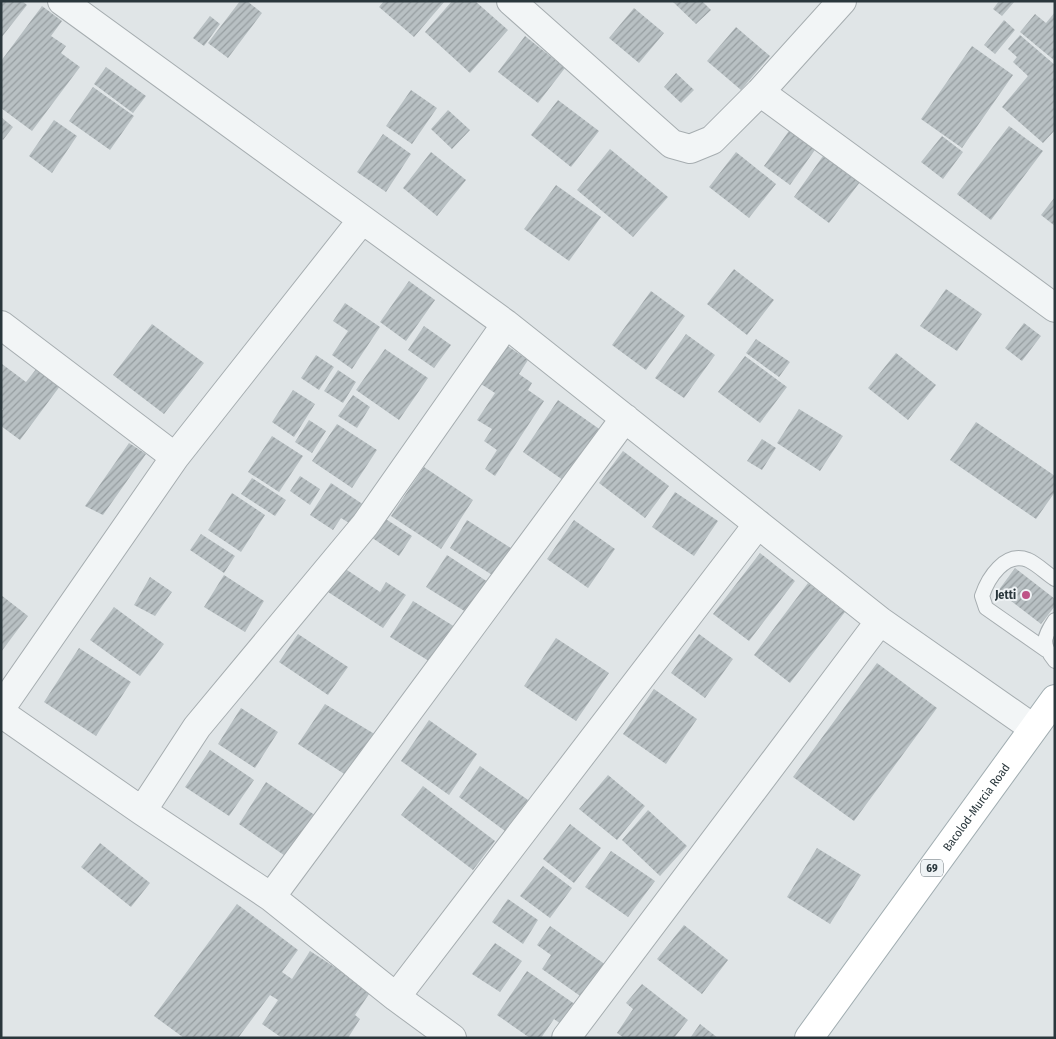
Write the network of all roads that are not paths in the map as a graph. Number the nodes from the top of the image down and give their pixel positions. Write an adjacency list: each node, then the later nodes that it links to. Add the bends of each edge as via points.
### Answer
1 (62, 1): 5 (street)
2 (511, 1): 4 (street, via 672,144 690,149 712,140)
3 (842, 1): 4 (street)
4 (760, 92): 6 (street)
5 (362, 220): 7 (street); 10 (street)
6 (1055, 308)
7 (506, 324): 9 (street); 20 (street, via 365,525 197,727)
8 (1, 325): 10 (street)
9 (625, 418): 11 (street); 21 (street)
10 (175, 457): 17 (street)
11 (758, 524): 14 (street); 22 (street)
12 (1055, 579): 15 (lane, via 1027,560 1011,560 990,577 982,596 986,608)
13 (1055, 620): 15 (lane, via 1045,635)
14 (880, 621): 19 (street); 24 (street)
15 (1051, 656)
16 (1055, 699): 19 (main road, Bacolod-Murcia Road / 69)
17 (1, 708)
18 (1, 712): 20 (street)
19 (1034, 728): 25 (main road, Bacolod-Murcia Road / 69)
20 (142, 810): 21 (street)
21 (271, 897): 22 (street)
22 (396, 997): 23 (street)
23 (452, 1038)
24 (566, 1038)
25 (809, 1038)

